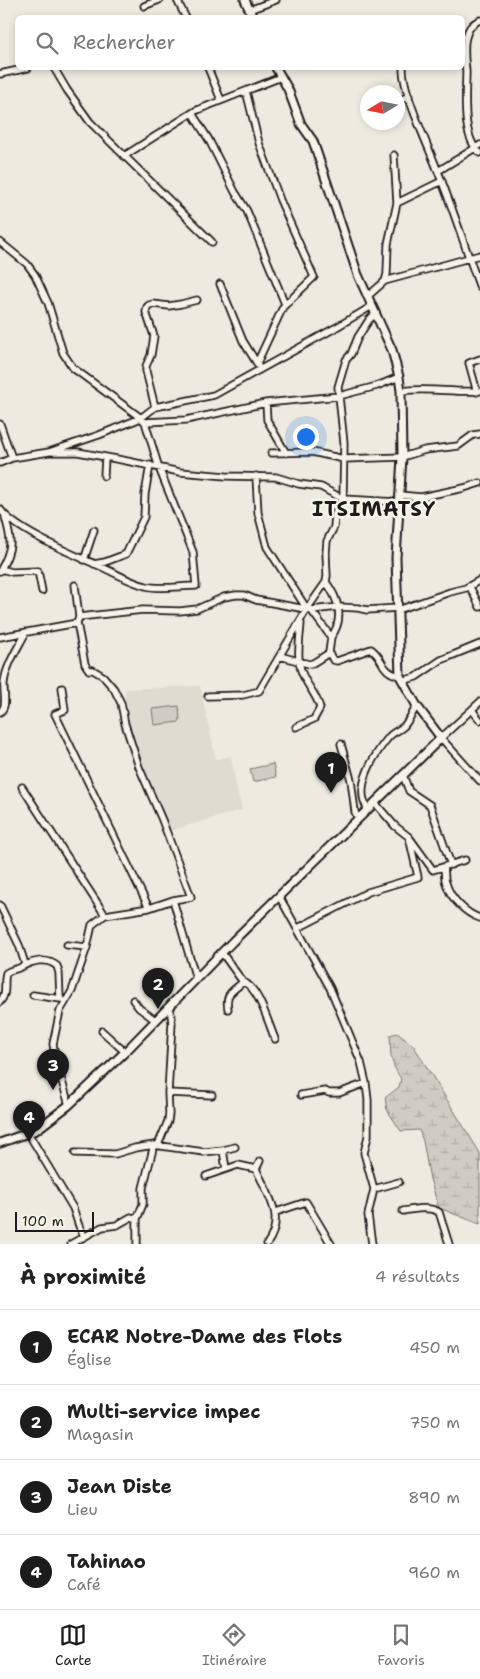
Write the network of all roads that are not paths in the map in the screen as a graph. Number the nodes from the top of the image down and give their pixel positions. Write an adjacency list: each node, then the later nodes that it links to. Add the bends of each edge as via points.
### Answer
1 (159, 0): 5 (street)
2 (177, 0): 7 (street)
3 (245, 0): 6 (street)
4 (276, 0): 6 (street)
5 (144, 6)
6 (249, 10): 8 (street)
7 (184, 15)
8 (251, 15)
9 (480, 20): 22 (street, via 472,24 465,39 465,112 469,132)
10 (19, 70): 15 (street)
11 (55, 70): 25 (street, via 90,122)
12 (209, 70): 20 (street)
13 (277, 70): 16 (street)
14 (403, 70): 18 (street)
15 (0, 74)
16 (281, 77): 17 (street); 36 (street, via 301,124 313,141)
17 (246, 91): 20 (street); 38 (street, via 259,143 314,277)
18 (409, 96): 19 (street); 26 (street)
19 (405, 98)
20 (222, 100): 21 (street)
21 (192, 113): 25 (street); 38 (street, via 247,211)
22 (477, 146): 23 (street); 26 (street)
23 (480, 152)
24 (394, 155): 28 (street)
25 (124, 156): 30 (street)
26 (438, 171): 27 (street)
27 (442, 181): 28 (street); 32 (street)
28 (397, 203): 33 (street, via 389,238)
29 (0, 242): 50 (street, via 27,264 35,275 48,303 63,353 73,368)
30 (212, 242)
31 (480, 255): 32 (street)
32 (469, 258): 33 (street); 35 (street)
33 (385, 281): 36 (street)
34 (220, 284): 42 (street, via 243,341)
35 (480, 288)
36 (368, 296): 39 (street)
37 (198, 300): 49 (street, via 169,306 153,304 147,308 154,336 146,371)
38 (286, 304): 42 (street)
39 (372, 306): 40 (street); 43 (street)
40 (376, 313): 44 (street, via 392,350); 47 (street, via 346,360)
41 (480, 359): 46 (street, via 469,363)
42 (257, 363): 43 (street)
43 (260, 370): 49 (street, via 208,397)
44 (399, 377): 45 (street); 47 (street)
45 (401, 391): 46 (street, via 419,388); 56 (street)
46 (478, 392)
47 (339, 396): 48 (street); 59 (street)
48 (266, 403): 50 (street, via 186,420); 55 (street, via 267,420)
49 (155, 407): 50 (street)
50 (143, 420): 53 (street); 62 (street)
51 (0, 424): 57 (street)
52 (480, 434): 56 (street, via 458,446)
53 (49, 452): 57 (street); 58 (street, via 78,452)
54 (270, 453): 55 (street)
55 (286, 453): 59 (street, via 312,452)
56 (402, 457): 59 (street); 67 (street)
57 (12, 458): 60 (street)
58 (105, 458): 61 (street); 63 (street)
59 (344, 459): 66 (street)
60 (0, 463)
61 (150, 466): 62 (street); 72 (street, via 144,517 126,554)
62 (159, 468): 64 (street); 72 (street, via 193,552 196,586 147,587)
63 (104, 476)
64 (256, 476): 66 (street, via 321,487); 82 (street, via 258,513 267,548)
65 (480, 484): 67 (street)
66 (343, 499): 67 (street); 75 (street, via 327,541)
67 (399, 499): 81 (street)
68 (0, 509): 69 (street)
69 (5, 517): 71 (street); 73 (street, via 11,539)
70 (94, 530): 71 (street)
71 (84, 560): 72 (street)
72 (94, 564)
73 (1, 570): 78 (street, via 38,571)
74 (480, 580): 77 (street)
75 (326, 582): 79 (street, via 334,592); 82 (street)
76 (75, 585): 83 (street)
77 (470, 587): 80 (street); 81 (street)
78 (42, 592)
79 (339, 608): 81 (street); 82 (street); 87 (street, via 339,623)
80 (480, 608)
81 (398, 609): 92 (street)
82 (309, 610): 83 (street, via 236,595 224,596 197,609 143,610); 84 (street); 87 (street)
83 (78, 620): 85 (street); 114 (street, via 85,664 89,670 103,676 121,703 139,767 191,897)
84 (301, 620): 90 (street); 91 (street)
85 (26, 632): 86 (street); 98 (street, via 8,668 4,681 5,706)
86 (0, 637)
87 (332, 637): 89 (street)
88 (480, 644): 92 (street, via 441,660 416,677)
89 (329, 653): 91 (street, via 313,663); 92 (street, via 336,661 371,649 390,673)
90 (280, 656): 91 (street); 94 (street, via 259,691)
91 (299, 662): 100 (street, via 320,708 314,719)
92 (401, 678): 96 (street)
93 (62, 688): 116 (street, via 64,710 55,714)
94 (208, 696)
95 (480, 702): 97 (street)
96 (417, 706): 101 (street); 107 (street, via 403,727 389,736 367,771 363,791 364,804)
97 (472, 710): 99 (street); 101 (street)
98 (0, 712)
99 (480, 720)
100 (296, 727)
101 (442, 738): 103 (street); 104 (street)
102 (341, 744): 108 (street)
103 (403, 775): 106 (street); 111 (street, via 409,792 430,805)
104 (480, 781)
105 (22, 787): 117 (street)
106 (375, 803): 107 (street); 109 (street)
107 (368, 809): 108 (street)
108 (358, 819): 113 (street)
109 (409, 837): 112 (street, via 431,869); 119 (street, via 418,877 368,892)
110 (465, 860): 111 (street)
111 (451, 865): 112 (street)
112 (444, 867): 118 (street, via 450,894 469,913)
113 (279, 896): 119 (street); 122 (street)
114 (173, 900): 116 (street); 124 (street)
115 (0, 905): 123 (street)
116 (149, 908): 117 (street)
117 (105, 915): 121 (street, via 92,926)
118 (480, 918)
119 (298, 928): 136 (street, via 330,988 361,1062)
120 (67, 945): 121 (street)
121 (87, 947): 127 (street, via 72,991)
122 (222, 953): 124 (street); 125 (street)
123 (25, 964): 127 (street, via 48,960 57,966); 129 (street, via 6,973 4,998)
124 (196, 980): 130 (street)
125 (243, 982): 131 (street, via 228,995); 134 (street, via 250,986 260,1002)
126 (33, 995): 127 (street)
127 (62, 1000): 140 (street, via 53,1044)
128 (133, 1000): 132 (street)
129 (0, 1002)
130 (170, 1006): 132 (street); 137 (street)
131 (228, 1009)
132 (155, 1020): 135 (street)
133 (102, 1031): 135 (street)
134 (275, 1039)
135 (125, 1052): 140 (street)
136 (366, 1083): 139 (street, via 338,1093 325,1091); 152 (street, via 368,1136 364,1153)
137 (168, 1092): 138 (street); 143 (street, via 168,1122)
138 (212, 1095)
139 (301, 1095)
140 (69, 1105): 141 (street)
141 (28, 1133): 142 (street); 156 (street, via 73,1208)
142 (0, 1144)
143 (156, 1145): 145 (street, via 204,1152); 146 (street, via 116,1154); 155 (street)
144 (235, 1146): 145 (street)
145 (223, 1150): 148 (street)
146 (74, 1153)
147 (260, 1161): 149 (street)
148 (226, 1169): 149 (street, via 238,1165); 150 (street)
149 (256, 1169): 154 (street)
150 (206, 1176)
151 (399, 1182): 152 (street)
152 (374, 1188): 161 (street, via 368,1215)
153 (403, 1210): 162 (street, via 439,1212)
154 (276, 1212): 159 (street, via 273,1235); 160 (street, via 306,1202)
155 (137, 1219): 156 (street, via 131,1217); 158 (street)
156 (84, 1236): 157 (street)
157 (71, 1244)
158 (137, 1244)
159 (267, 1244)
160 (331, 1244)
161 (372, 1244)
162 (449, 1244)

